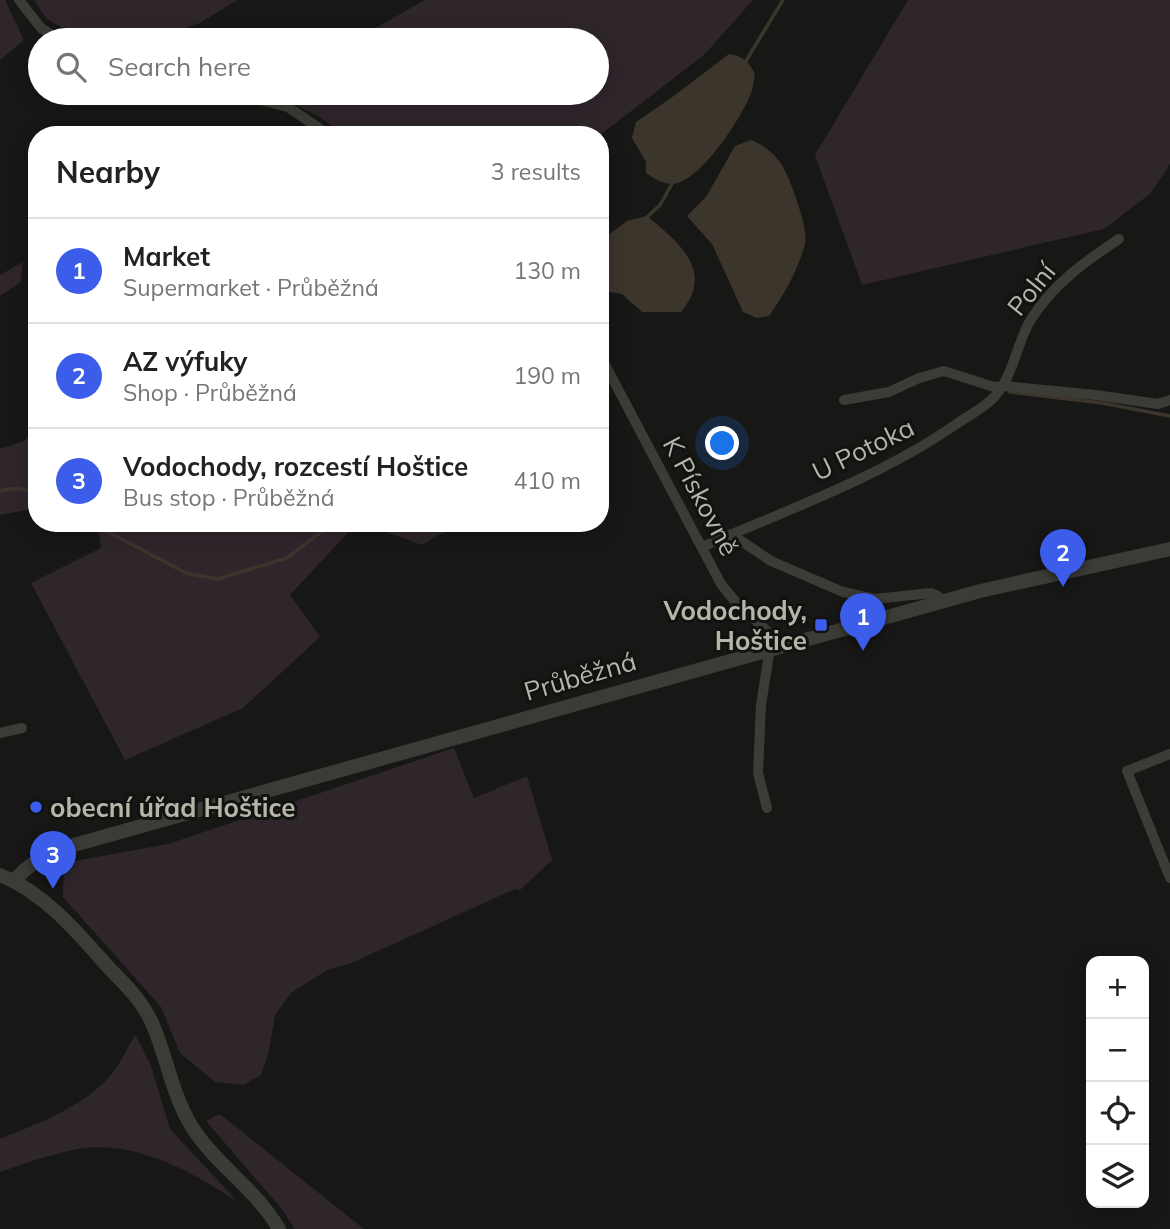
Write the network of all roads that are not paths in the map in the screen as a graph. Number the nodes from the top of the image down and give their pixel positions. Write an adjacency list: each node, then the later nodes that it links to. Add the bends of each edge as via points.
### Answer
1 (19, 0): 2 (street)
2 (41, 28)
3 (280, 105): 4 (street)
4 (315, 126)
5 (1119, 239): 7 (street, Polní, via 1049,295 1017,348)
6 (609, 372): 11 (street, K Pískovně)
7 (1004, 386): 8 (street, U Potoka, via 944,371 889,392); 9 (street, U Potoka, via 1158,404); 10 (street, U Potoka, via 929,443 853,482)
8 (844, 400)
9 (1170, 400)
10 (731, 534): 11 (street, U Potoka); 13 (street, via 771,561 843,592 875,599 931,593)
11 (702, 547): 14 (street, K Pískovně, via 721,584 767,631)
12 (1170, 549): 13 (street, Průběžná)
13 (942, 601): 14 (street, Průběžná)
14 (770, 648): 18 (street, via 761,705 758,773); 21 (street, Průběžná, via 63,848 36,860)
15 (22, 728): 16 (street)
16 (0, 733)
17 (1170, 754): 20 (street, via 1127,771)
18 (767, 808)
19 (0, 875): 21 (street)
20 (1170, 878)
21 (14, 881): 22 (street, via 75,931 143,1006 177,1100 193,1129)
22 (279, 1229)

